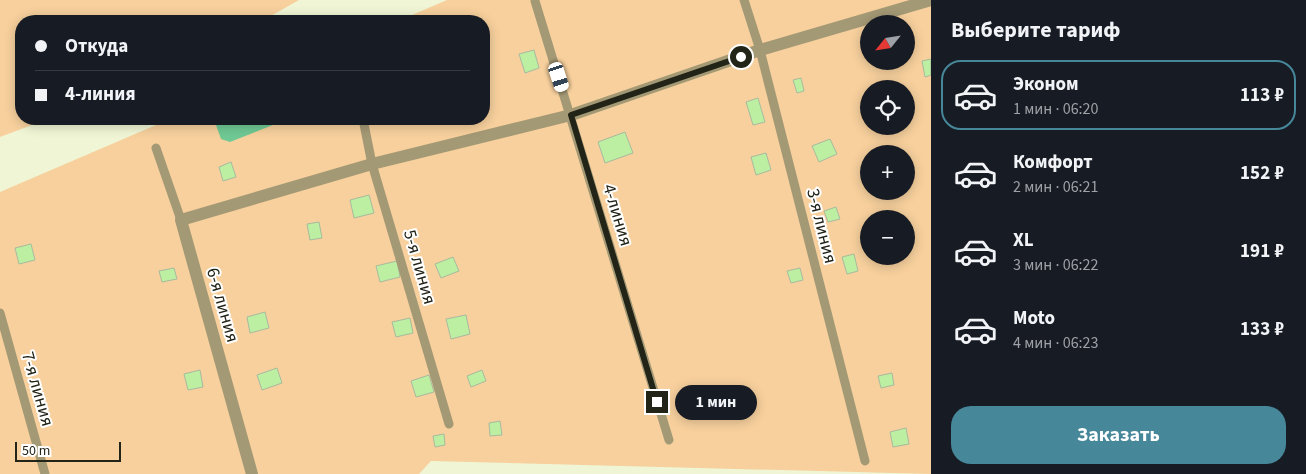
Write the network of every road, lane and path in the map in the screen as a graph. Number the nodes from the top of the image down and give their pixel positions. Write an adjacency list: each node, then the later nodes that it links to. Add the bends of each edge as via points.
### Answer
1 (744, 0): 4 (lane, 3-я линия)
2 (931, 0): 4 (street)
3 (535, 1): 5 (lane, 4-линия)
4 (760, 50): 5 (street); 13 (lane, 3-я линия)
5 (571, 115): 8 (street); 12 (lane, 4-линия)
6 (364, 125): 8 (lane, 5-я линия)
7 (156, 148): 9 (lane, 6-я линия)
8 (372, 164): 9 (street); 11 (lane, 5-я линия)
9 (181, 220): 15 (street, 6-я линия)
10 (0, 313): 14 (lane, 7-я линия)
11 (449, 424)
12 (669, 440)
13 (865, 461)
14 (46, 474)
15 (252, 474)

